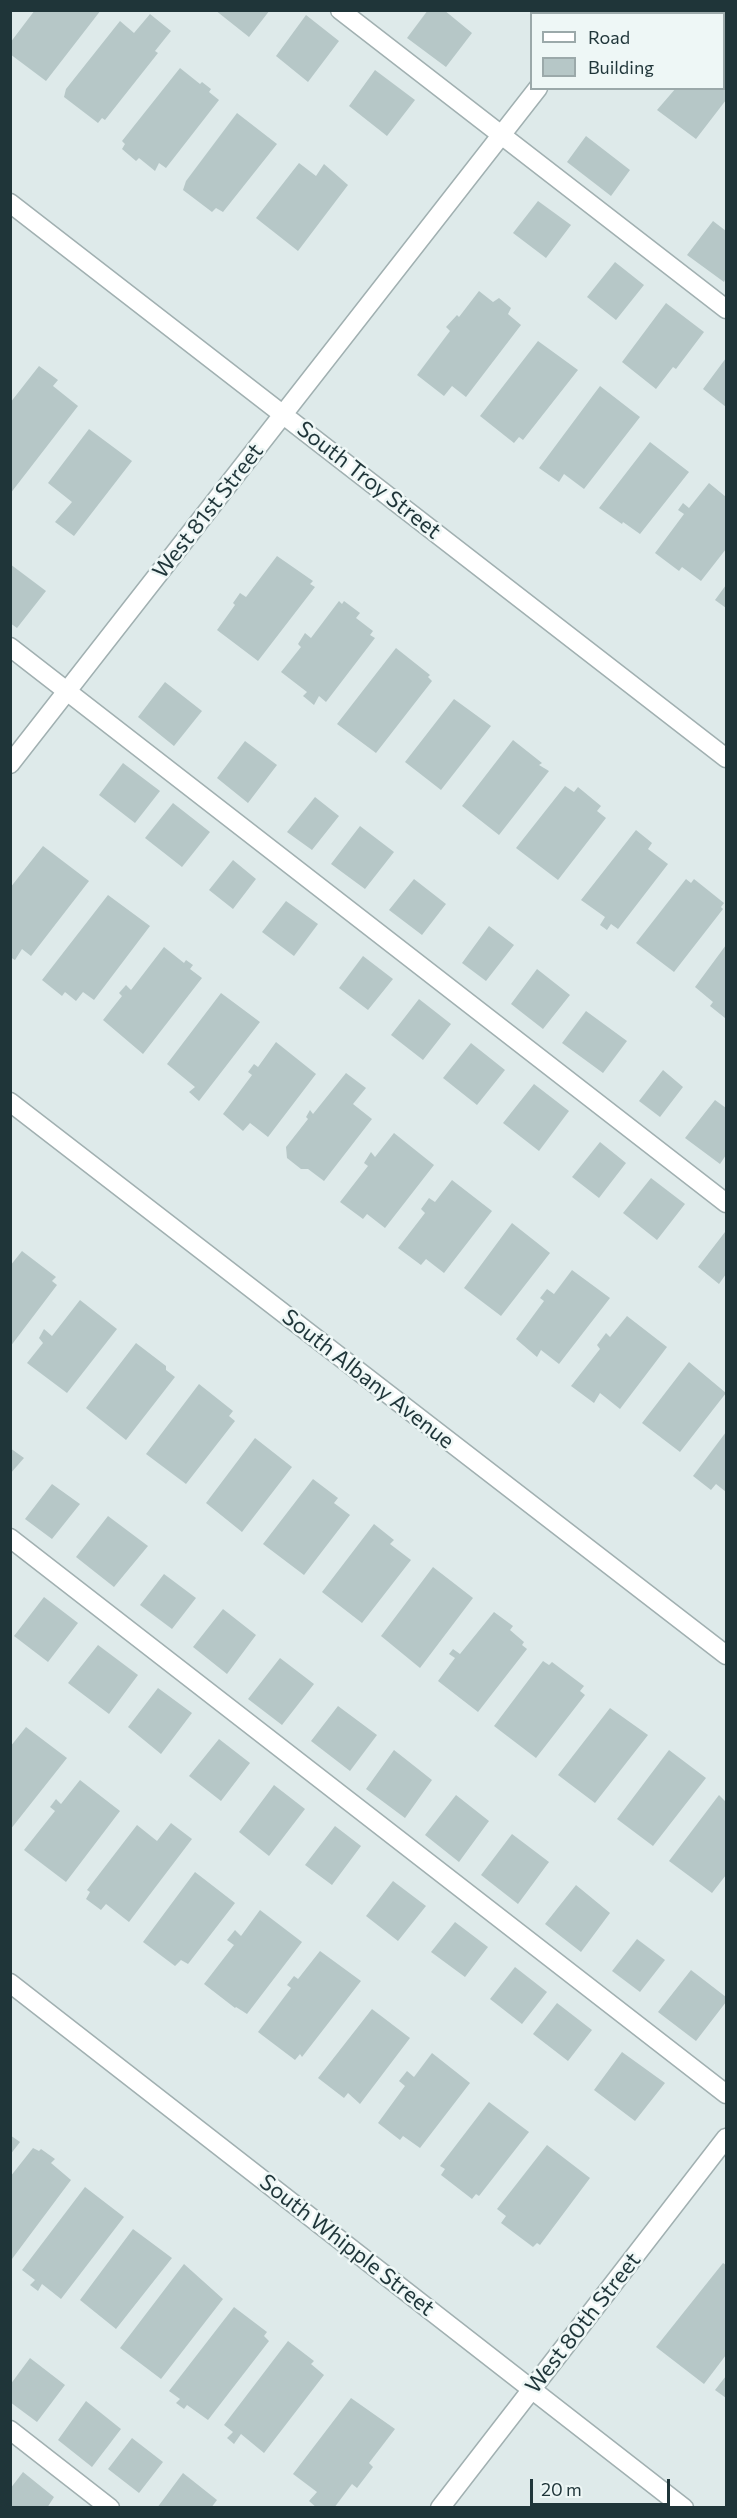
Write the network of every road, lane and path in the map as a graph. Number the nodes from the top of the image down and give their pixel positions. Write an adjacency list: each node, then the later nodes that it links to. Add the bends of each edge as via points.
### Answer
1 (340, 10): 3 (street)
2 (536, 90): 3 (street, West 81st Street)
3 (501, 136): 5 (street); 6 (street, West 81st Street)
4 (10, 203): 6 (street, South Troy Street)
5 (726, 309)
6 (283, 414): 8 (street, West 81st Street); 9 (street, South Troy Street)
7 (10, 647): 8 (street)
8 (68, 691): 10 (street, West 81st Street); 12 (street)
9 (726, 758)
10 (10, 764)
11 (10, 1102): 14 (street, South Albany Avenue)
12 (726, 1203)
13 (10, 1538): 16 (street)
14 (726, 1655)
15 (10, 1983): 18 (street, South Whipple Street)
16 (726, 2094)
17 (726, 2138): 18 (street, West 80th Street)
18 (531, 2389): 21 (street, West 80th Street); 22 (street, South Whipple Street)
19 (10, 2430): 20 (street)
20 (110, 2508)
21 (440, 2508)
22 (684, 2508)

